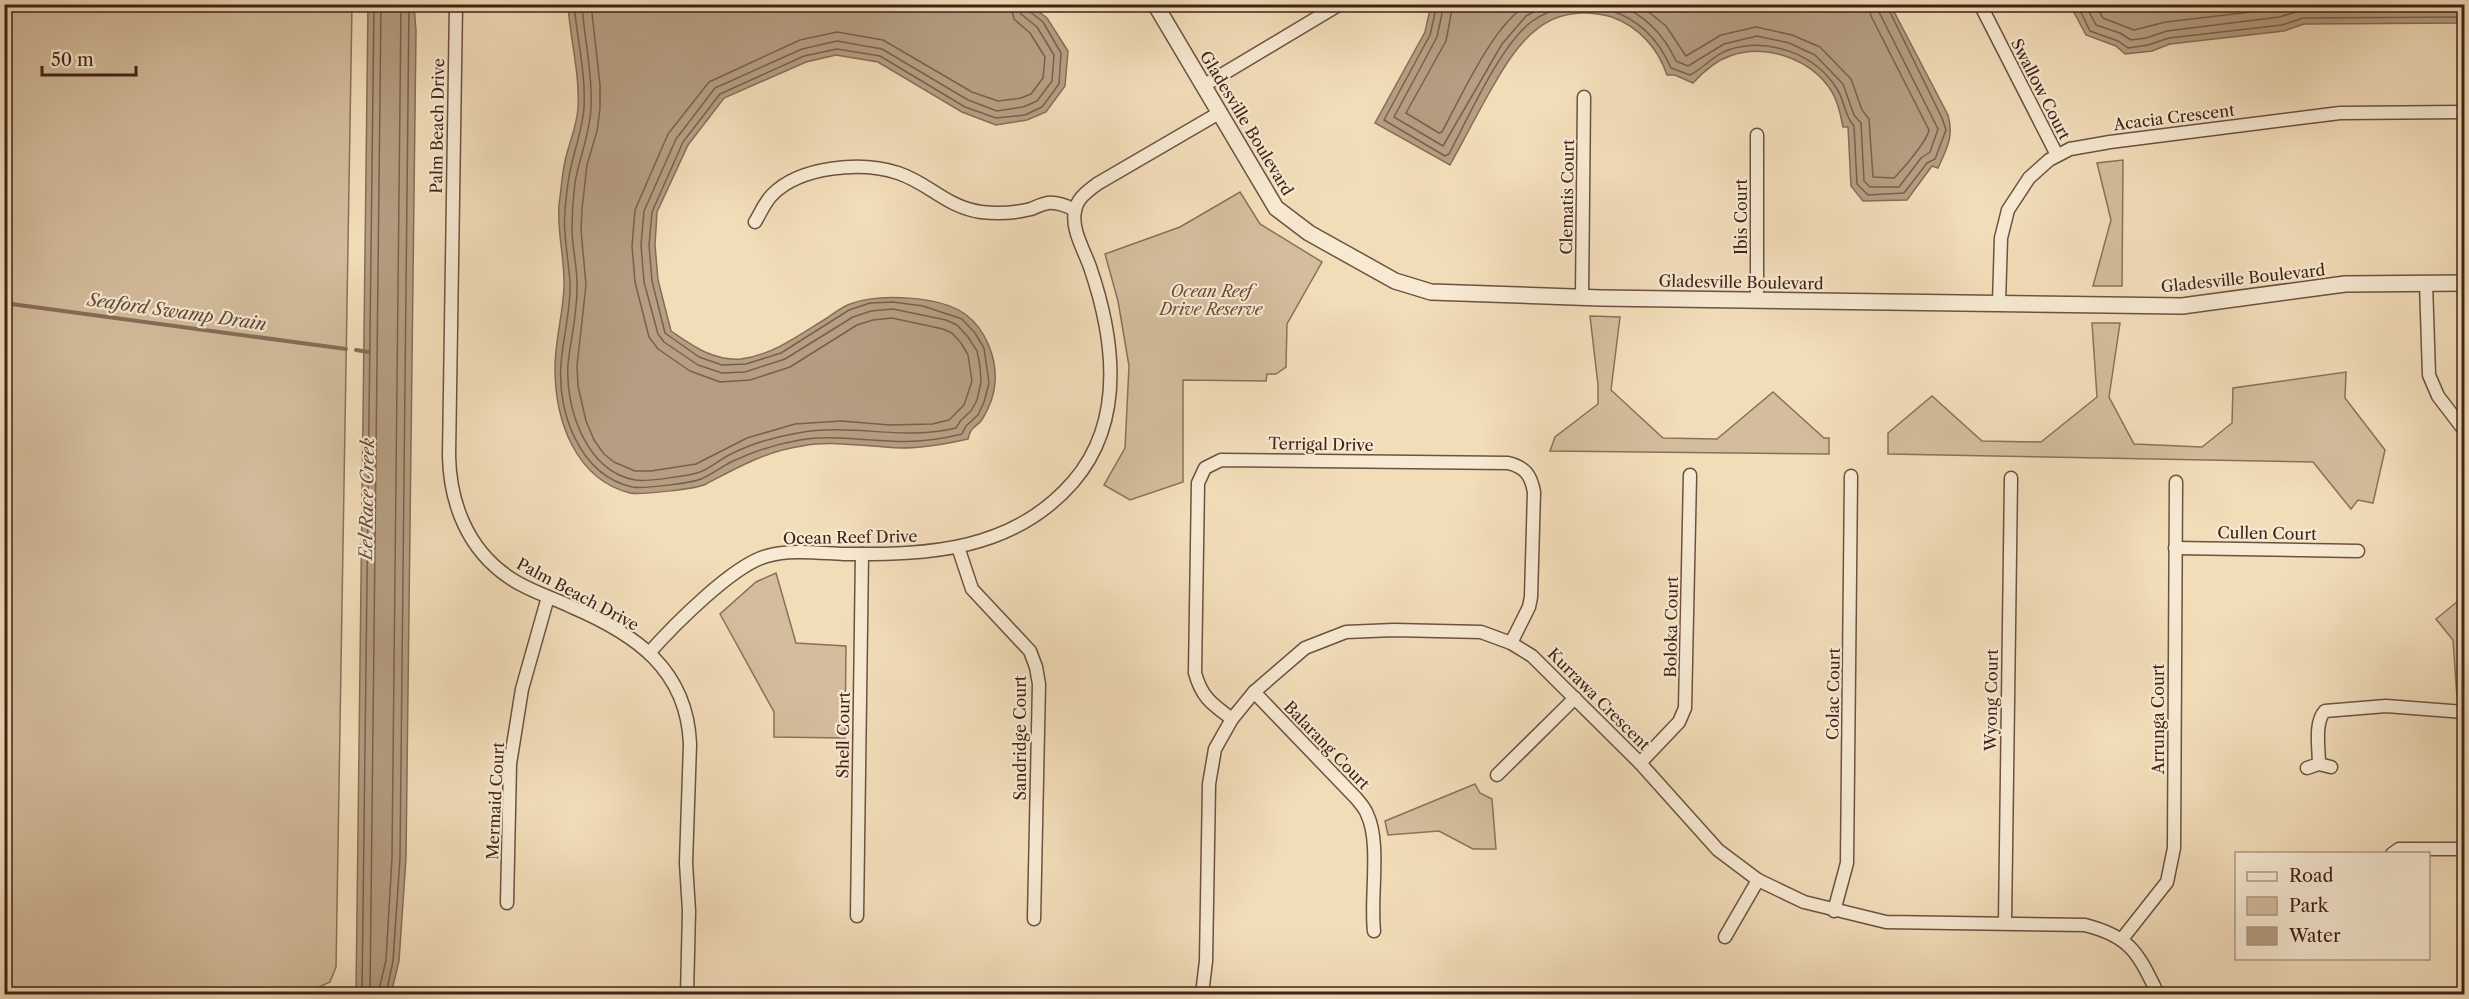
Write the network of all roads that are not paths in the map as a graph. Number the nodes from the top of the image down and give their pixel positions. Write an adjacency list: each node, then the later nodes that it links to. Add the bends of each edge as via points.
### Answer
1 (456, 4): 27 (street, Palm Beach Drive, via 451,487 462,520 487,560 511,579)
2 (1155, 4): 5 (street, Gladesville Boulevard)
3 (1340, 4): 5 (street)
4 (1980, 4): 10 (street, Swallow Court)
5 (1203, 86): 8 (street, Gladesville Boulevard)
6 (1584, 97): 15 (street, Clematis Court)
7 (2464, 112): 10 (street, Acacia Crescent, via 2340,113 2092,144)
8 (1219, 113): 11 (street, via 1097,184 1083,195); 15 (street, Gladesville Boulevard, via 1276,208 1309,233 1395,281 1443,294)
9 (1757, 135): 16 (street, Ibis Court)
10 (2057, 155): 17 (street, Acacia Crescent, via 2029,178 2008,210 2001,238)
11 (1075, 210): 12 (street, via 1049,203 1007,213 980,212 939,197 898,173 848,166 804,176 786,185 772,195); 23 (street, Ocean Reef Drive, via 1074,225 1093,278 1107,336 1110,398 1103,430 1089,460 1054,501 1002,533)
12 (755, 222)
13 (2426, 283): 14 (street, Gladesville Boulevard); 17 (street, Gladesville Boulevard, via 2345,284 2182,306); 18 (street, via 2429,375 2438,396)
14 (2464, 283)
15 (1582, 297): 16 (street, Gladesville Boulevard)
16 (1757, 300): 17 (street, Gladesville Boulevard)
17 (2000, 303)
18 (2464, 430)
19 (1690, 475): 34 (street, Boloka Court, via 1686,708 1674,728)
20 (1851, 476): 41 (street, Colac Court, via 1848,863)
21 (2011, 478): 44 (street, Wyong Court)
22 (2176, 482): 24 (street, Arrunga Court)
23 (958, 547): 26 (street, Ocean Reef Drive, via 904,555); 43 (street, Sandridge Court, via 972,589 1030,651 1036,667 1039,684)
24 (2175, 548): 25 (street, Cullen Court); 47 (street, Arrunga Court, via 2174,848 2167,882)
25 (2358, 551)
26 (862, 554): 29 (street, Ocean Reef Drive, via 766,556 745,566 710,595); 42 (street, Shell Court)
27 (548, 597): 29 (street, Palm Beach Drive, via 607,624); 40 (street, Mermaid Court, via 522,689 510,764)
28 (1511, 643): 30 (street, Kurrawa Crescent, via 1481,632 1346,632 1305,648); 31 (street, Kurrawa Crescent, via 1532,656); 33 (street, Terrigal Drive, via 1529,607 1533,574 1534,492 1524,469 1508,463 1221,460 1205,468 1198,483 1195,673 1207,700)
29 (650, 653): 50 (street, Palm Beach Drive, via 670,676 690,725)
30 (1254, 692): 33 (street, Kurrawa Crescent); 45 (street, Balarang Court, via 1367,813 1373,842)
31 (1575, 698): 34 (street, Kurrawa Crescent); 36 (street)
32 (2464, 712): 35 (street, via 2386,706 2325,711 2319,726 2325,765)
33 (1232, 719): 48 (street, Kurrawa Crescent, via 1215,749 1209,784)
34 (1640, 763): 39 (street, Kurrawa Crescent, via 1718,850)
35 (2307, 768)
36 (1497, 776)
37 (2464, 849): 38 (street)
38 (2395, 852)
39 (1758, 880): 41 (street, Kurrawa Crescent); 46 (street)
40 (507, 903)
41 (1834, 911): 44 (street, Kurrawa Crescent, via 1886,922)
42 (857, 916)
43 (1034, 919)
44 (2005, 923): 47 (street, Kurrawa Crescent, via 2085,925)
45 (1374, 932)
46 (1725, 937)
47 (2122, 939): 49 (street, Kurrawa Crescent, via 2142,960)
48 (1206, 961): 51 (street, Kurrawa Crescent); 52 (street, Kurrawa Crescent)
49 (2150, 978): 53 (street); 54 (street, Kurrawa Crescent)
50 (687, 994)
51 (1202, 994)
52 (1211, 994)
53 (2149, 994)
54 (2158, 994)

